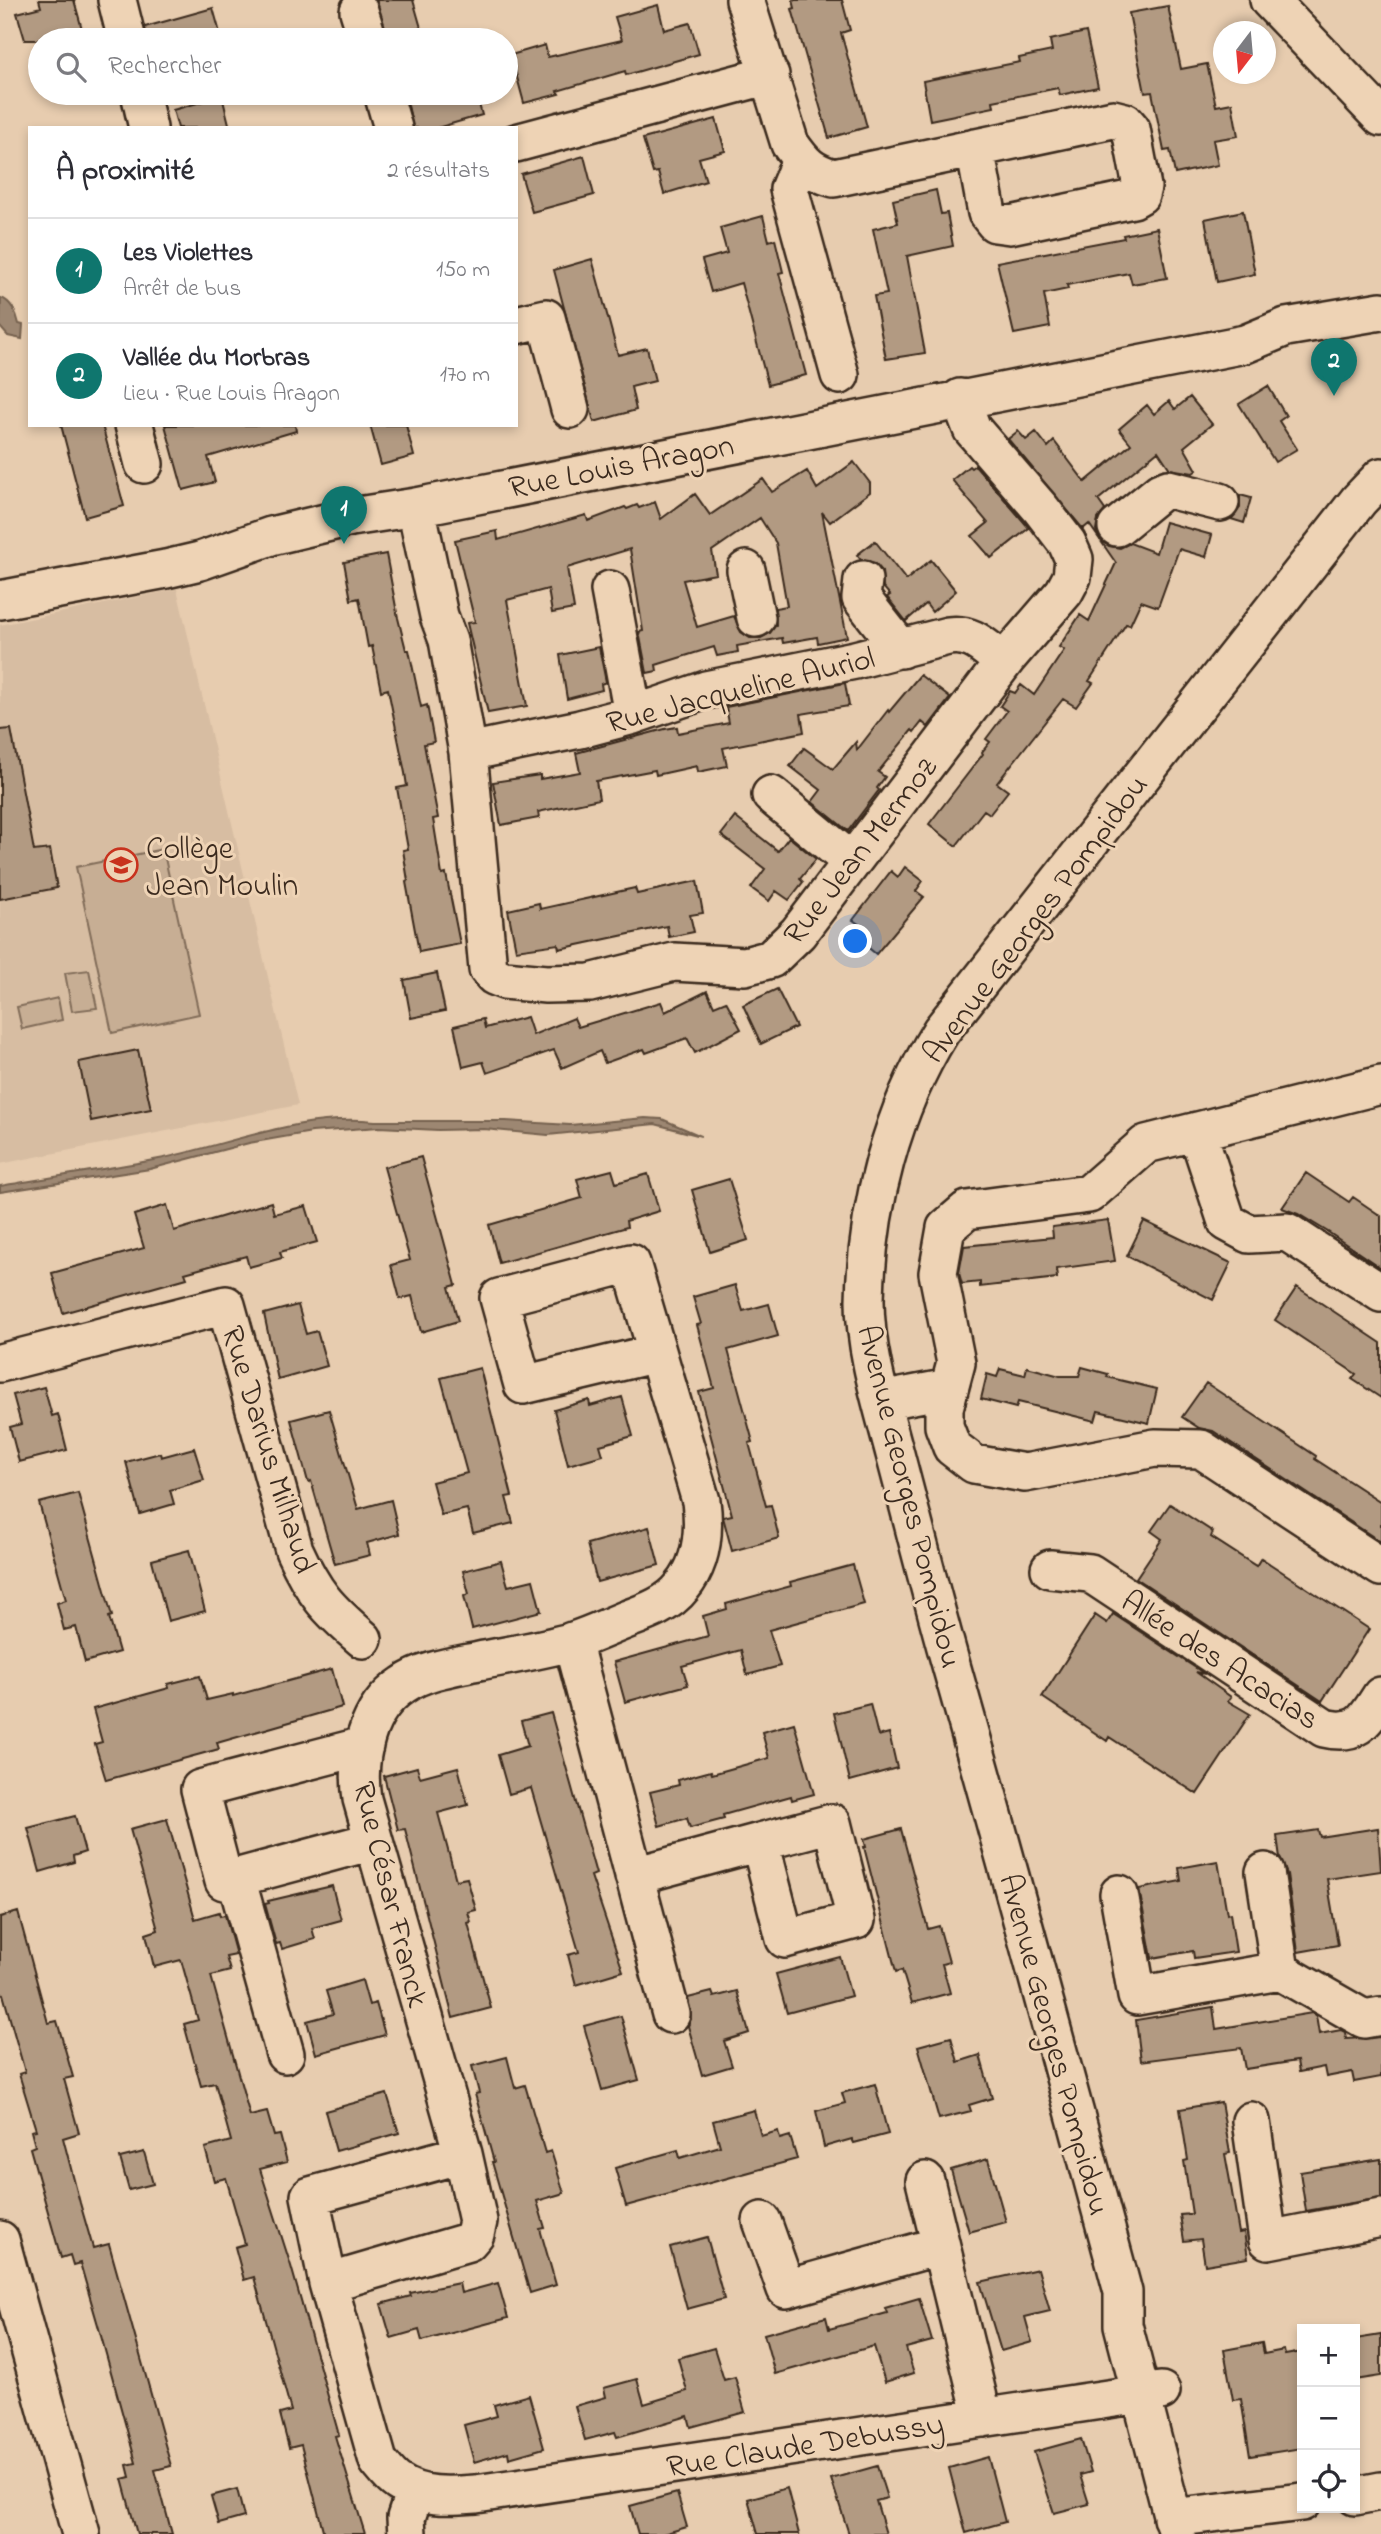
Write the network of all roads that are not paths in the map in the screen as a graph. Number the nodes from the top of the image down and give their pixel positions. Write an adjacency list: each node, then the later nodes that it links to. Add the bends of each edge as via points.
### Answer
1 (117, 0): 4 (street)
2 (745, 0): 5 (street)
3 (1269, 0): 8 (street)
4 (124, 28)
5 (770, 75): 11 (street); 13 (street, via 790,144)
6 (143, 105): 9 (street)
7 (386, 105): 10 (street)
8 (1381, 117)
9 (148, 126)
10 (392, 126)
11 (518, 142)
12 (975, 148): 13 (street, via 834,178 817,173)
13 (801, 160): 18 (street, via 789,189)
14 (1381, 312): 17 (street, Rue Louis Aragon, via 1286,327)
15 (518, 325): 20 (street, via 546,318)
16 (1381, 336): 17 (street, Rue Louis Aragon, via 1287,348)
17 (1245, 344): 19 (street, Rue Louis Aragon)
18 (840, 375)
19 (960, 398): 26 (street, Rue Louis Aragon); 27 (street, via 972,429 1067,543)
20 (570, 409)
21 (135, 427): 23 (street)
22 (1381, 453): 24 (street, Avenue Georges Pompidou)
23 (144, 464)
24 (1370, 489): 45 (street, Avenue Georges Pompidou, via 942,1031 919,1068 888,1155 869,1249 865,1302)
25 (1220, 502): 27 (street, via 1168,489)
26 (416, 507): 31 (street, Rue Louis Aragon, via 338,520 166,569); 36 (street, Rue Jean Mermoz, via 439,615 449,640)
27 (1097, 542): 33 (street, Rue Jean Mermoz, via 1064,592)
28 (746, 570): 34 (street)
29 (863, 580): 32 (street, via 861,598)
30 (610, 590): 35 (street)
31 (0, 600)
32 (901, 649): 33 (street, Rue Jacqueline Auriol, via 965,635); 34 (street, Rue Jacqueline Auriol)
33 (1004, 662): 38 (street, Rue Jean Mermoz)
34 (771, 677): 35 (street, Rue Jacqueline Auriol, via 706,690)
35 (633, 715): 36 (street, Rue Jacqueline Auriol)
36 (468, 752): 38 (street, Rue Jean Mermoz, via 488,969 504,981 590,983 674,962 745,966 771,959 798,933)
37 (771, 795): 38 (street)
38 (852, 862)
39 (1381, 1085): 40 (street)
40 (1197, 1131): 41 (street, via 1227,1222 1249,1234 1287,1231); 44 (street, via 1146,1144 1089,1194 967,1210 946,1228 937,1273 956,1363)
41 (1381, 1293)
42 (657, 1353): 51 (street, via 701,1501 702,1543 696,1565 682,1588 662,1605)
43 (0, 1363): 50 (street, Rue Darius Milhaud, via 226,1305 294,1550 323,1602)
44 (948, 1388): 45 (street); 46 (street)
45 (881, 1401): 47 (street, Avenue Georges Pompidou)
46 (944, 1426): 47 (street); 48 (street, via 952,1447 974,1464 1025,1473 1155,1448 1201,1449)
47 (892, 1441): 72 (street, Avenue Georges Pompidou, via 1123,2292 1123,2325)
48 (1381, 1567)
49 (1050, 1569): 52 (street, Allée des Acacias, via 1090,1573 1324,1728 1342,1731 1359,1726)
50 (363, 1639)
51 (572, 1641): 53 (street, Rue César Franck, via 442,1669 405,1683 378,1712); 57 (street)
52 (1381, 1696)
53 (364, 1746): 54 (street, Rue César Franck, via 359,1778); 58 (street, via 200,1789 224,1881)
54 (373, 1840): 58 (street); 65 (street, Rue César Franck)
55 (760, 1842): 57 (street)
56 (1265, 1872): 60 (street)
57 (634, 1876): 61 (street)
58 (236, 1878): 63 (street)
59 (1119, 1894): 60 (street, via 1137,1996)
60 (1280, 1971): 62 (street, via 1364,2019)
61 (671, 2014)
62 (1381, 2016)
63 (285, 2054)
64 (1251, 2121): 67 (street, via 1268,2240)
65 (463, 2154): 71 (street, Rue César Franck, via 478,2221 468,2242); 71 (street, via 310,2196)
66 (925, 2181): 70 (street)
67 (1381, 2218)
68 (762, 2221): 70 (street, via 786,2289)
69 (0, 2240): 79 (street)
70 (939, 2246): 73 (street)
71 (328, 2283): 75 (street, via 378,2461 397,2482)
72 (1152, 2393): 73 (street, Rue Claude Debussy); 78 (street, Avenue Georges Pompidou)
73 (983, 2417): 75 (street, Rue Claude Debussy)
74 (1381, 2491): 76 (street)
75 (432, 2493): 80 (street, via 405,2518)
76 (1360, 2495)
77 (1297, 2503): 78 (street)
78 (1186, 2525)
79 (81, 2534)
80 (407, 2534)

